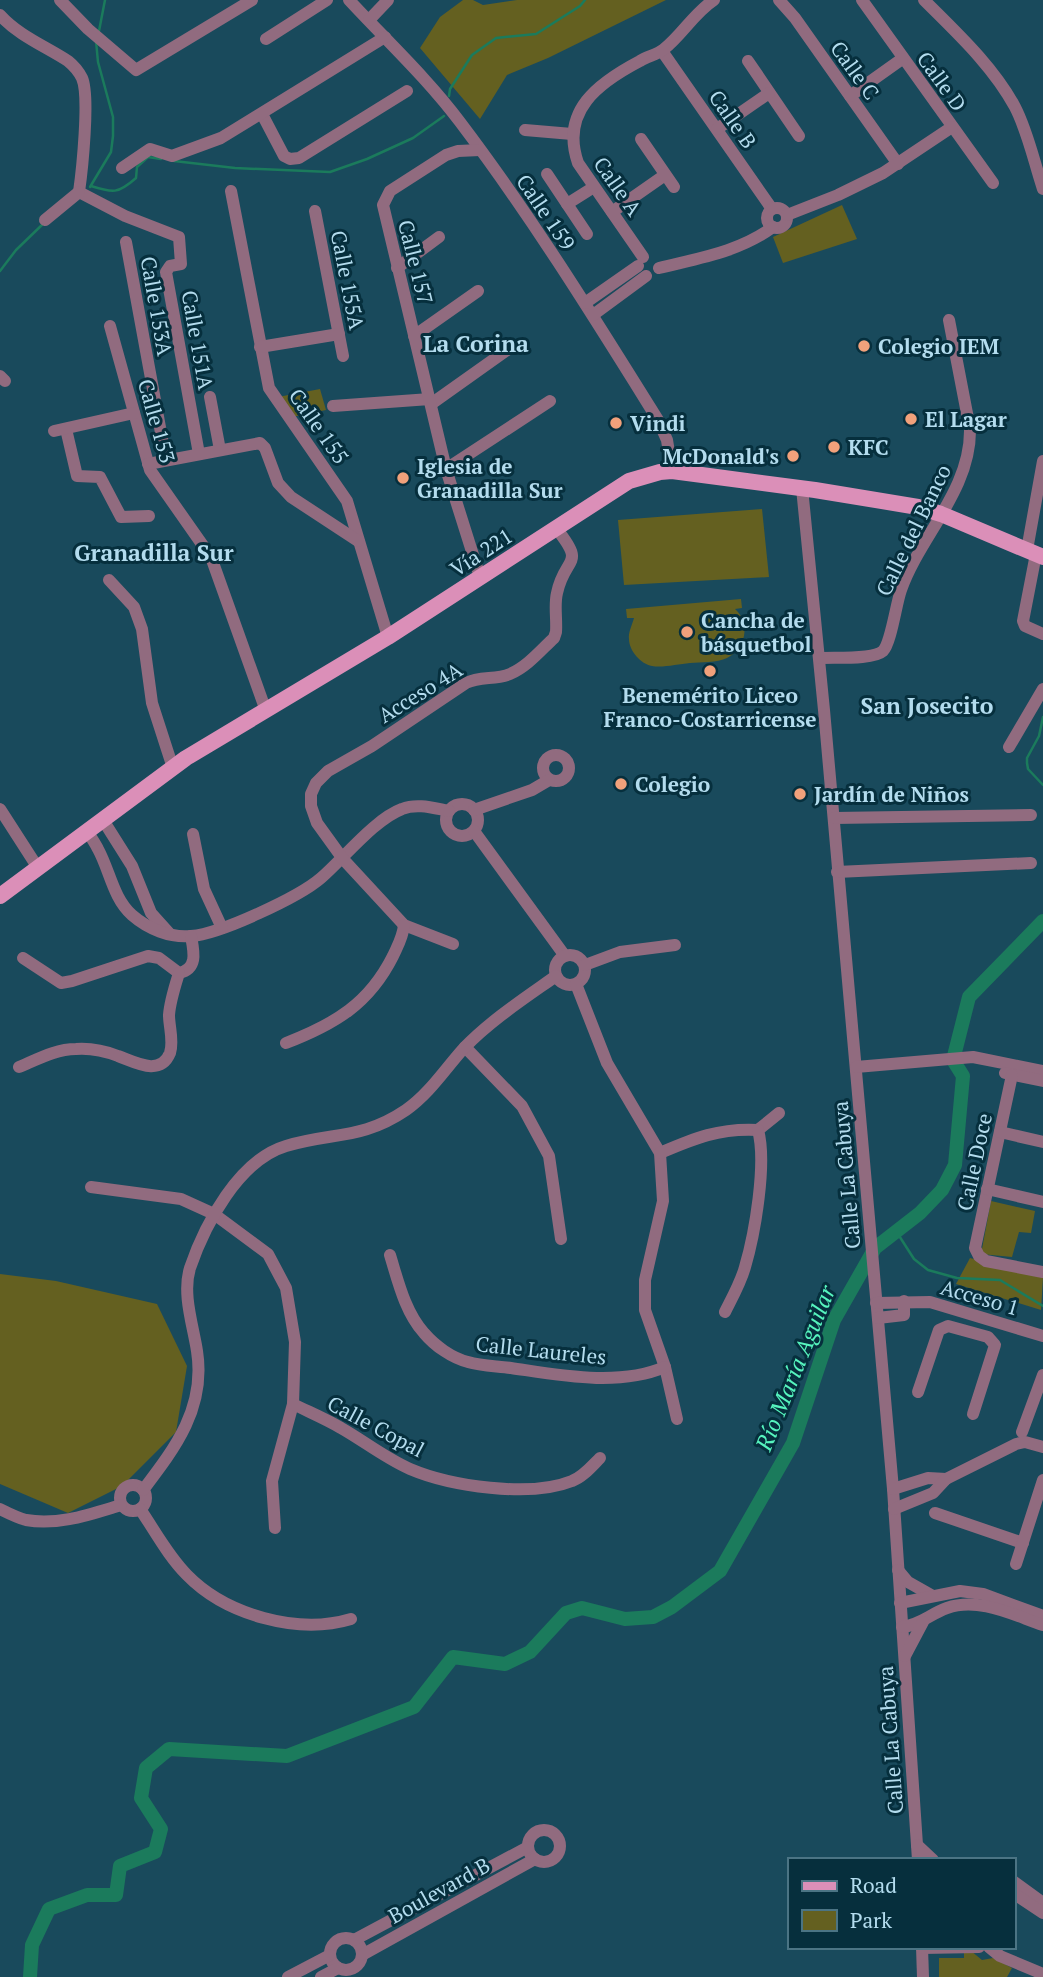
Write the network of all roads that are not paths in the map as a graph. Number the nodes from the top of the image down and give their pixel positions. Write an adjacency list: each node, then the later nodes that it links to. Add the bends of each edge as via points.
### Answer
1 (60, 0): 2 (street, via 136,70)
2 (251, 0)
3 (327, 0): 14 (street)
4 (369, 0): 10 (street)
5 (388, 0): 12 (street)
6 (713, 0): 15 (street)
7 (779, 0): 20 (street, Calle C)
8 (862, 0): 16 (street, Calle D)
9 (924, 0): 36 (street, via 970,46 1010,99)
10 (352, 4): 12 (street, Calle 159)
11 (0, 15): 38 (street, via 12,28 71,63 82,77)
12 (369, 20): 13 (street, Calle 159)
13 (385, 37): 21 (street); 28 (street, Calle 159)
14 (266, 39)
15 (662, 51): 24 (street, Calle B); 25 (street, via 624,70 585,98)
16 (902, 59): 20 (street); 22 (street, Calle D)
17 (748, 61): 19 (street)
18 (407, 91): 21 (street, via 299,158 284,156)
19 (769, 93): 24 (street); 26 (street)
20 (850, 96): 29 (street, Calle C)
21 (262, 114): 30 (street, via 217,140 172,156 149,149)
22 (952, 127): 29 (street); 33 (street, Calle D)
23 (525, 130): 25 (street)
24 (717, 130): 40 (street, Calle B)
25 (572, 134): 34 (street, Calle A, via 578,163)
26 (799, 136)
27 (641, 139): 32 (street)
28 (480, 150): 51 (street, Calle 157, via 446,155 390,191 384,212); 53 (street, Calle 159)
29 (898, 164): 43 (street)
30 (122, 168)
31 (547, 174): 39 (street)
32 (665, 176): 35 (street); 42 (street)
33 (993, 183)
34 (594, 187): 39 (street); 42 (street, Calle A)
35 (674, 187)
36 (1043, 189)
37 (231, 191): 59 (street, Calle 155)
38 (79, 192): 44 (street); 68 (street, Calle 151A, via 179,237 181,264 166,272)
39 (567, 204): 46 (street)
40 (772, 209): 43 (street, via 782,209); 45 (street)
41 (315, 211): 57 (street, Calle 155A)
42 (612, 212): 50 (street, Calle A)
43 (787, 215): 45 (street, via 786,224 779,228)
44 (44, 220)
45 (770, 225): 49 (street, via 723,253)
46 (587, 234)
47 (439, 237): 51 (street)
48 (126, 242): 69 (street, Calle 153A)
49 (658, 264): 50 (street, via 654,274); 50 (street, via 648,255)
50 (643, 266): 53 (street); 54 (street)
51 (397, 268): 58 (street, Calle 157)
52 (478, 291): 58 (street)
53 (585, 303): 54 (street, Calle 159)
54 (593, 315): 73 (street, Calle 159, via 658,420)
55 (949, 320): 75 (street, Calle del Banco, via 970,446 964,471)
56 (110, 326): 66 (street, Calle 153)
57 (339, 334): 59 (street); 61 (street, Calle 155A)
58 (414, 336): 63 (street, Calle 157)
59 (260, 347): 78 (street, Calle 155, via 270,388 347,501)
60 (510, 348): 63 (street)
61 (343, 356)
62 (210, 397): 67 (street)
63 (430, 401): 65 (street); 72 (street, Calle 157)
64 (550, 401): 72 (street)
65 (333, 406)
66 (134, 413): 71 (street, Calle 153); 76 (street, via 60,430 76,476 100,477 121,517)
67 (220, 450): 68 (street); 78 (street, via 263,444 282,488)
68 (199, 454): 69 (street)
69 (166, 460): 71 (street)
70 (1043, 461): 79 (street)
71 (148, 464): 86 (street, Calle 153, via 212,561)
72 (446, 469): 80 (street, Calle 157)
73 (672, 471): 74 (main road, Vía 221); 77 (main road, Vía 221, via 629,481)
74 (802, 488): 75 (main road, Vía 221); 84 (street, Calle La Cabuya)
75 (941, 514): 79 (main road, Vía 221); 84 (street, Calle del Banco, via 902,587 885,649 874,655)
76 (149, 516)
77 (556, 528): 80 (main road, Vía 221); 99 (street, Acceso 4A, via 573,552 556,593 554,638 522,668 466,683 316,783 311,806 317,823)
78 (358, 541): 83 (street, Calle 155)
79 (1035, 553): 82 (street, via 1023,621)
80 (480, 577): 83 (main road, Vía 221)
81 (109, 580): 88 (street, via 134,607 142,629 152,703)
82 (1043, 634)
83 (387, 637): 86 (main road, Vía 221)
84 (820, 658): 94 (street, Calle La Cabuya)
85 (1043, 689): 87 (street)
86 (266, 711): 88 (main road, Vía 221)
87 (1009, 747)
88 (173, 768): 95 (main road, Vía 221)
89 (549, 780): 91 (street)
90 (0, 809): 101 (street)
91 (474, 810): 92 (street, via 461,804); 97 (street, via 478,822)
92 (449, 811): 97 (street, via 446,821 454,835); 99 (street, via 403,808 385,818)
93 (1031, 815): 94 (street)
94 (834, 818): 102 (street, Calle La Cabuya)
95 (103, 820): 96 (main road, Vía 221); 103 (street)
96 (87, 831): 101 (main road, Vía 221); 104 (street)
97 (474, 831): 112 (street)
98 (193, 834): 107 (street, via 204,889)
99 (343, 859): 106 (street); 107 (street, via 283,903)
100 (1031, 863): 102 (street)
101 (38, 868): 105 (main road, Vía 221)
102 (837, 872): 122 (street, Calle La Cabuya)
103 (140, 883): 104 (street); 108 (street, via 151,914)
104 (118, 895): 108 (street, via 131,914)
105 (0, 896)
106 (404, 925): 110 (street); 118 (street, via 403,936 373,989 350,1012)
107 (222, 928): 109 (street)
108 (172, 935): 109 (street)
109 (191, 936): 115 (street, via 194,956 189,968)
110 (453, 944)
111 (675, 946): 114 (street, via 620,952)
112 (565, 956): 114 (street, via 575,956); 116 (street, via 558,962)
113 (23, 958): 115 (street, via 61,983 148,956 159,958)
114 (585, 965): 117 (street, via 583,978)
115 (179, 973): 121 (street, via 170,1009 171,1049 158,1065 145,1067 117,1055 74,1049)
116 (556, 976): 117 (street, via 567,985); 119 (street)
117 (576, 984): 130 (street, via 607,1063)
118 (286, 1043)
119 (465, 1047): 134 (street, via 430,1089 384,1124 285,1146 264,1156 244,1172); 135 (street, via 523,1106 549,1156)
120 (965, 1059): 122 (street); 123 (street); 124 (street)
121 (19, 1067)
122 (856, 1067): 139 (street, Calle La Cabuya)
123 (1043, 1071)
124 (1012, 1075): 125 (street); 128 (street, Calle Doce)
125 (1043, 1081)
126 (779, 1113): 127 (street)
127 (758, 1130): 130 (street, via 732,1128 705,1134); 140 (street, via 757,1207 745,1268)
128 (1000, 1132): 129 (street); 132 (street, Calle Doce)
129 (1043, 1142)
130 (660, 1153): 145 (street, via 663,1201 645,1280 645,1310)
131 (91, 1187): 134 (street, via 181,1199)
132 (987, 1189): 133 (street); 137 (street, Calle Doce, via 975,1248 979,1256)
133 (1043, 1202)
134 (214, 1214): 148 (street, via 268,1254 286,1288 295,1342); 157 (street, via 190,1270 188,1304 198,1355 195,1405 177,1445)
135 (561, 1239)
136 (390, 1255): 145 (street, Calle Laureles, via 403,1298 423,1332 445,1352 468,1362 613,1378)
137 (1043, 1272)
138 (904, 1301): 139 (street, Acceso 1); 141 (street, Acceso 1, via 930,1302); 142 (street, via 904,1315)
139 (876, 1303): 142 (street, Calle La Cabuya)
140 (725, 1312)
141 (978, 1316): 143 (street); 144 (street, Acceso 1)
142 (878, 1318): 156 (street, Calle La Cabuya)
143 (972, 1333): 147 (street, via 948,1326 939,1330); 149 (street, via 988,1337 995,1345)
144 (1043, 1336)
145 (664, 1367): 150 (street)
146 (1043, 1375): 151 (street)
147 (918, 1392)
148 (293, 1404): 153 (street, Calle Copal, via 408,1468 447,1481 512,1489 562,1484 573,1481); 163 (street, via 272,1481)
149 (973, 1414)
150 (677, 1419)
151 (1022, 1432)
152 (1043, 1447): 154 (street, via 1016,1444)
153 (600, 1458)
154 (946, 1479): 156 (street, via 928,1478); 159 (street, via 933,1493)
155 (1043, 1480): 164 (street)
156 (893, 1489): 159 (street, Calle La Cabuya)
157 (143, 1490): 158 (street, via 127,1486 121,1492); 161 (street, via 146,1498)
158 (121, 1505): 160 (street, via 46,1521 25,1520); 161 (street, via 132,1511)
159 (894, 1508): 166 (street, Calle La Cabuya)
160 (0, 1509)
161 (140, 1509): 169 (street, via 186,1575 219,1599 285,1625 319,1626)
162 (935, 1513): 164 (street)
163 (275, 1528)
164 (1023, 1543): 165 (street)
165 (1016, 1564)
166 (898, 1570): 167 (street, via 908,1582); 168 (street, Calle La Cabuya)
167 (931, 1595): 168 (street); 171 (street, via 983,1594)
168 (900, 1603): 172 (street, Calle La Cabuya)
169 (351, 1619)
170 (923, 1622): 171 (street, via 944,1609 972,1604); 172 (street); 173 (street)
171 (1036, 1622)
172 (902, 1627): 173 (street, Calle La Cabuya)
173 (904, 1660): 174 (street, Calle La Cabuya)
174 (917, 1845): 175 (street, Calle La Cabuya); 176 (street)
175 (918, 1858)
176 (931, 1858)
177 (1015, 1882): 179 (street)
178 (1015, 1894): 180 (street)
179 (1043, 1903)
180 (1043, 1913)
181 (354, 1940): 184 (street, via 335,1942); 185 (street, via 360,1946); 185 (street, Boulevard B, via 531,1853)
182 (922, 1949): 191 (street)
183 (991, 1949): 187 (street)
184 (330, 1955): 186 (street); 189 (street)
185 (361, 1965): 186 (street)
186 (343, 1971): 190 (street)
187 (1023, 1973): 188 (street)
188 (1043, 1974)
189 (288, 1977)
190 (321, 1977)
191 (923, 1977)

